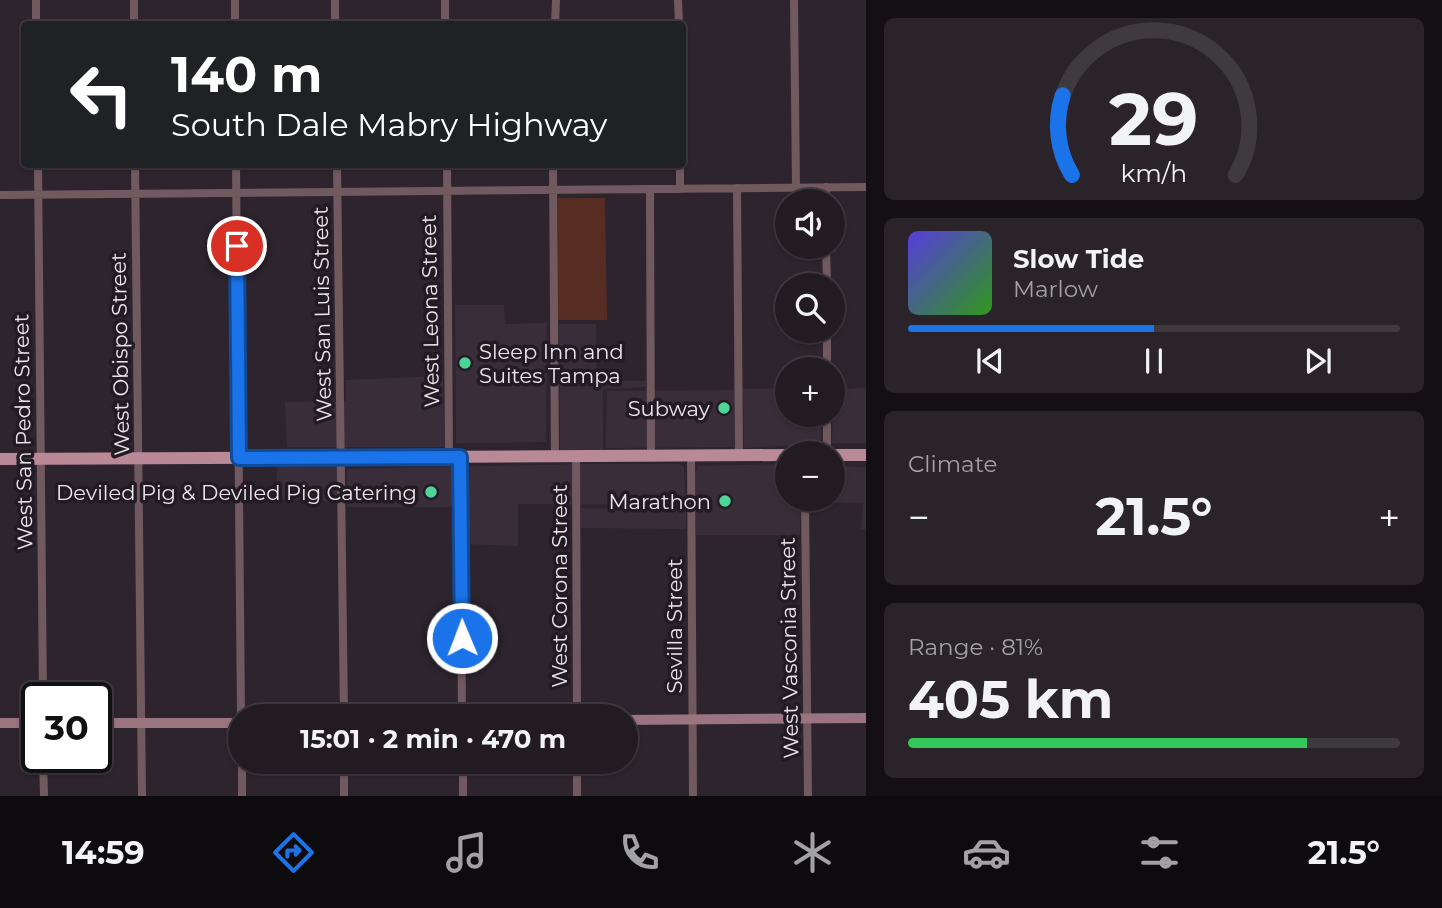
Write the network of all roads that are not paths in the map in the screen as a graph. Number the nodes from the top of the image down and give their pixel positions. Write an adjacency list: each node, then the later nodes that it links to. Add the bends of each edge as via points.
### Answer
1 (36, 0): 9 (street)
2 (134, 0): 10 (street)
3 (235, 0): 11 (street)
4 (335, 0): 12 (street)
5 (445, 0): 13 (street)
6 (556, 0): 14 (street)
7 (678, 0): 15 (street)
8 (794, 0): 26 (street)
9 (36, 21)
10 (134, 21)
11 (235, 21)
12 (335, 21)
13 (445, 21)
14 (555, 21)
15 (679, 21)
16 (38, 168): 35 (street, West San Pedro Street)
17 (135, 168): 32 (street, West Obispo Street)
18 (236, 168): 33 (street)
19 (337, 168): 31 (street, West San Luis Street)
20 (447, 168): 27 (street, West Leona Street)
21 (553, 168): 28 (street, West Corona Street)
22 (680, 168): 30 (street)
23 (826, 187): 24 (street); 26 (street)
24 (866, 187)
25 (737, 188): 26 (street); 30 (street); 37 (street)
26 (796, 188)
27 (447, 190): 28 (street); 31 (street); 44 (street, West Leona Street)
28 (553, 190): 29 (street); 41 (street, West Corona Street)
29 (650, 190): 30 (street); 43 (street)
30 (680, 190)
31 (337, 192): 33 (street); 46 (street, West San Luis Street)
32 (136, 194): 33 (street); 35 (street); 49 (street, West Obispo Street)
33 (237, 194): 45 (street)
34 (0, 195): 35 (street)
35 (39, 195): 48 (street, West San Pedro Street)
36 (691, 455): 37 (main road); 43 (main road); 59 (street, Sevilla Street)
37 (739, 455): 38 (main road)
38 (775, 455)
39 (845, 455): 40 (main road)
40 (866, 455)
41 (555, 456): 42 (main road); 44 (main road)
42 (576, 456): 43 (main road); 55 (street, West Corona Street)
43 (651, 456)
44 (455, 457): 46 (main road); 54 (street, West Leona Street)
45 (239, 458): 46 (main road); 49 (main road); 52 (street)
46 (342, 458): 53 (street, West San Luis Street)
47 (0, 459): 48 (main road)
48 (41, 459): 49 (main road); 51 (street, West San Pedro Street)
49 (138, 459): 63 (street, West Obispo Street)
50 (805, 511): 56 (street, West Vasconia Street)
51 (43, 682)
52 (242, 704)
53 (344, 704)
54 (462, 704)
55 (577, 704)
56 (807, 718): 57 (street); 59 (street); 77 (street, West Vasconia Street)
57 (866, 718)
58 (638, 720): 59 (street)
59 (692, 720): 76 (street, Sevilla Street)
60 (0, 723): 61 (street)
61 (21, 723)
62 (112, 723): 63 (street)
63 (141, 723): 64 (street); 71 (street, West Obispo Street)
64 (228, 723)
65 (43, 773): 70 (street)
66 (242, 774): 72 (street)
67 (344, 774): 73 (street)
68 (463, 774): 74 (street)
69 (577, 774): 75 (street)
70 (44, 796)
71 (142, 796)
72 (242, 796)
73 (344, 796)
74 (463, 796)
75 (578, 796)
76 (693, 796)
77 (808, 796)

